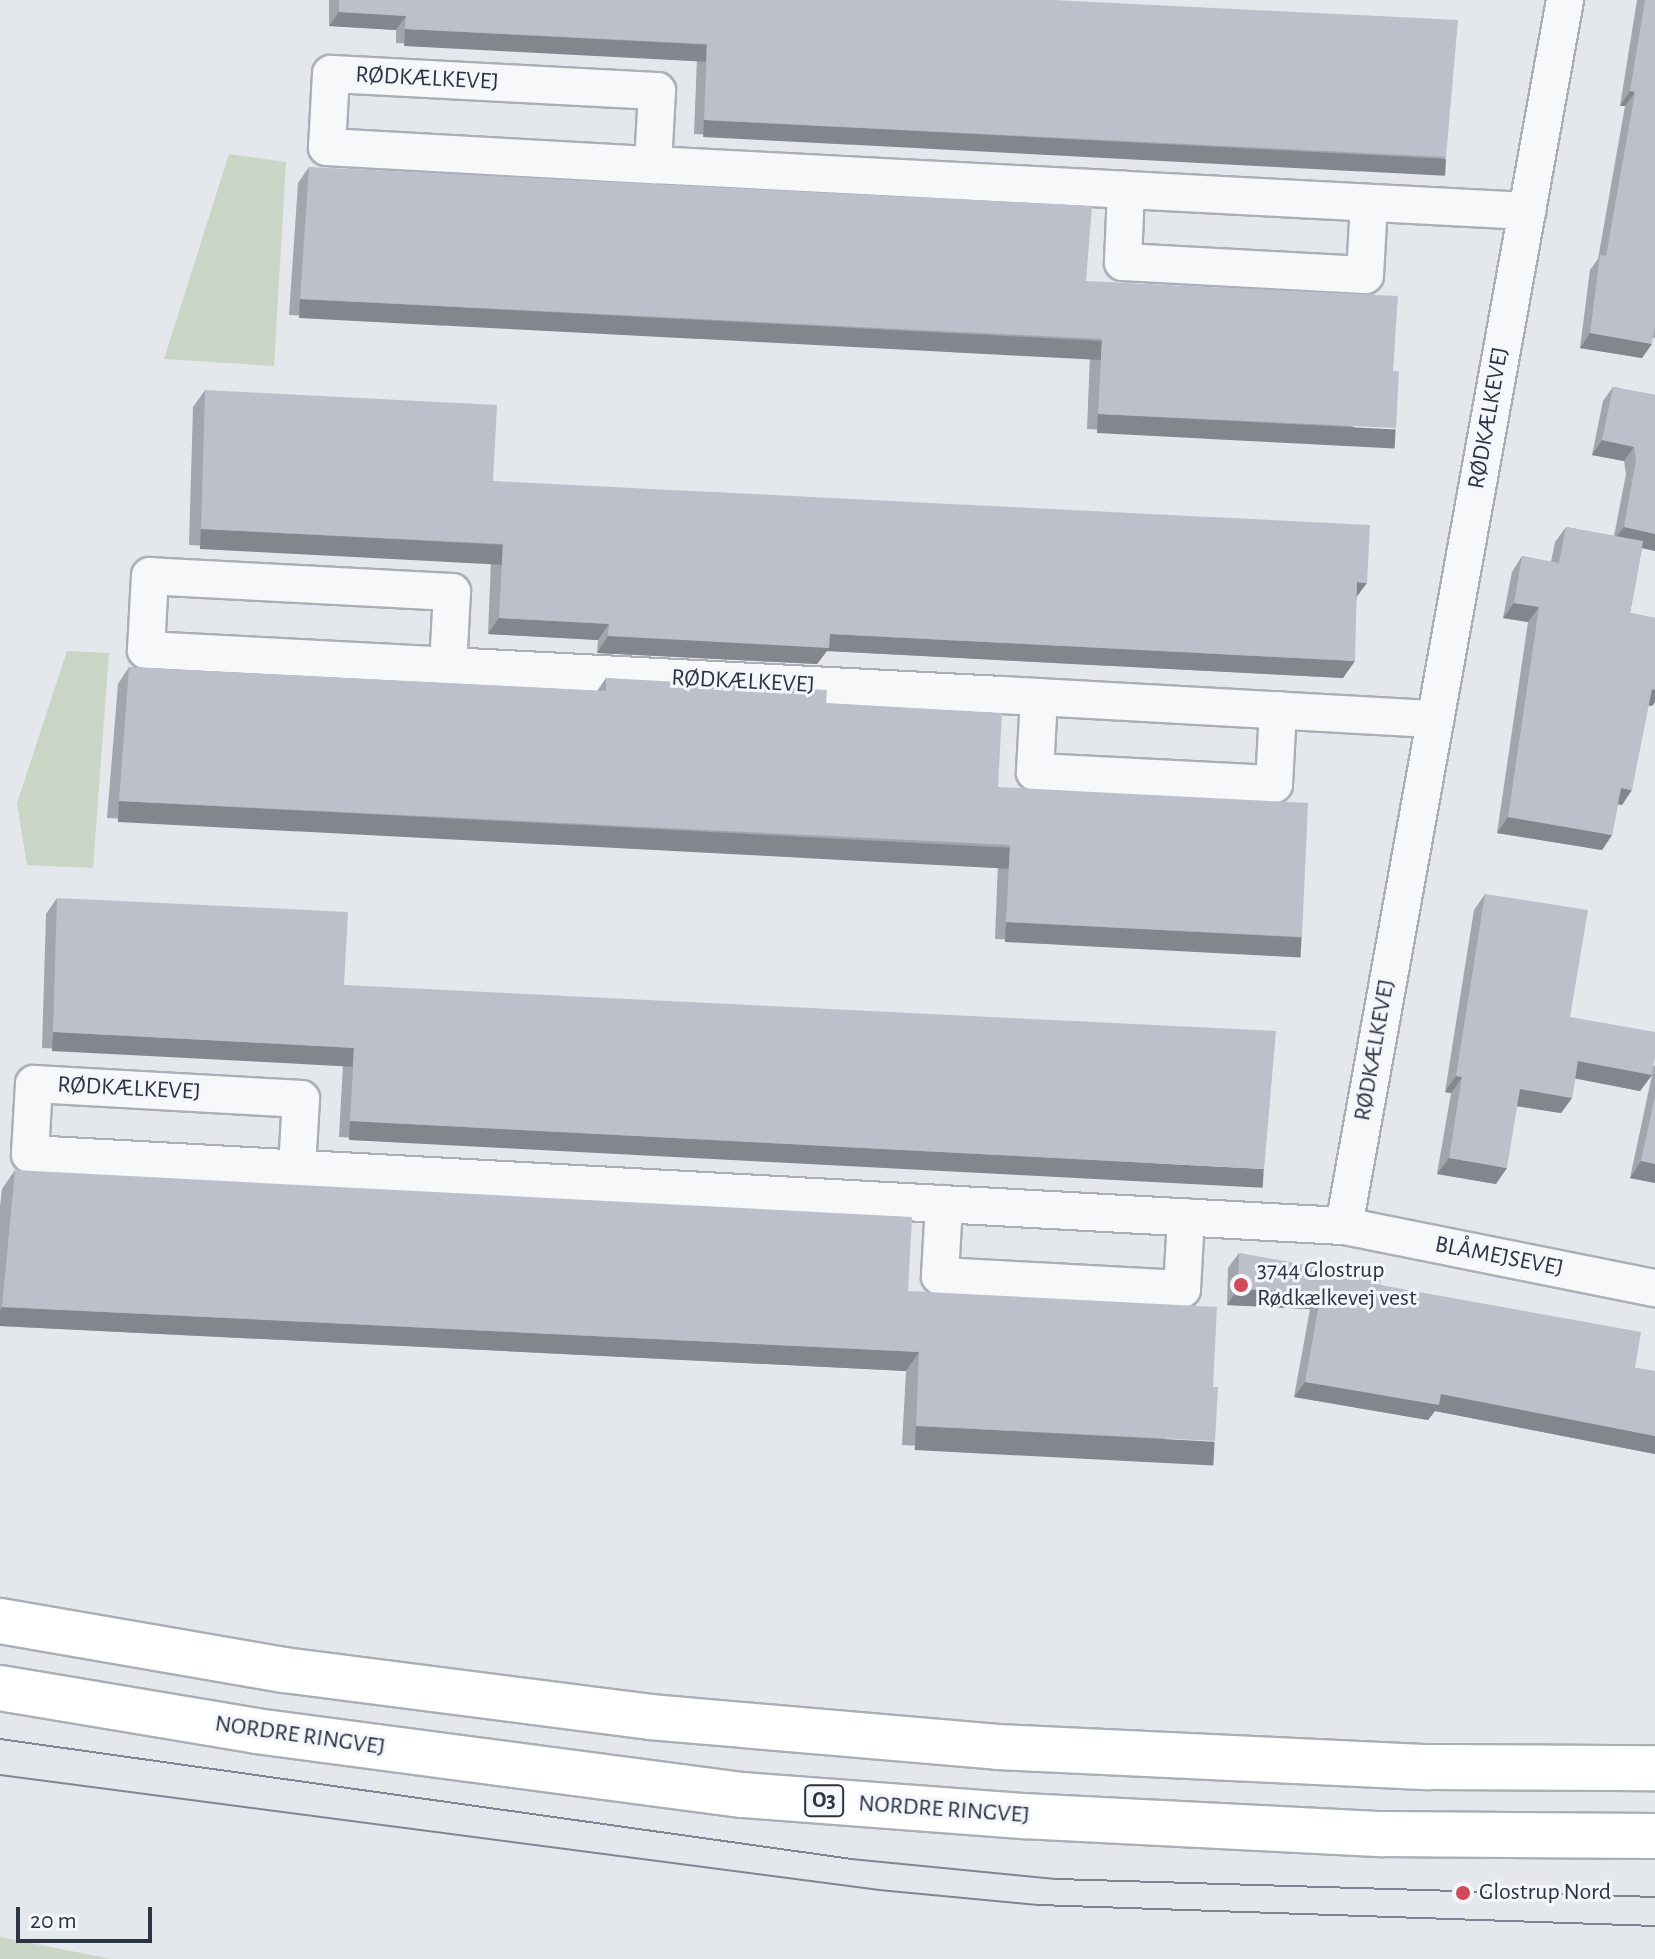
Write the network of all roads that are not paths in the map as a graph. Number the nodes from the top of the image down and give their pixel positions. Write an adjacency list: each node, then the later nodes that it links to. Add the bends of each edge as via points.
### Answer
1 (1565, 0): 5 (street, RØDKÆLKEVEJ)
2 (653, 165): 2 (street, RØDKÆLKEVEJ, via 657,91 331,74 327,147); 3 (street, RØDKÆLKEVEJ)
3 (1126, 190): 4 (street, RØDKÆLKEVEJ); 4 (street, via 1123,262 1168,265 1365,275)
4 (1369, 203): 5 (street, RØDKÆLKEVEJ)
5 (1527, 211): 9 (street, RØDKÆLKEVEJ)
6 (448, 666): 6 (street, RØDKÆLKEVEJ, via 452,592 150,576 146,650); 7 (street, RØDKÆLKEVEJ)
7 (1039, 697): 8 (street, RØDKÆLKEVEJ); 8 (street, via 1035,772 1274,784)
8 (1278, 710): 9 (street, RØDKÆLKEVEJ)
9 (1435, 719): 13 (street, RØDKÆLKEVEJ)
10 (297, 1168): 10 (street, RØDKÆLKEVEJ, via 301,1099 34,1084 30,1154); 11 (street, RØDKÆLKEVEJ)
11 (944, 1204): 12 (street, RØDKÆLKEVEJ); 12 (street, via 940,1276 1182,1289)
12 (1186, 1217): 13 (street, RØDKÆLKEVEJ)
13 (1344, 1226): 14 (street, BLÅMEJSEVEJ)
14 (1655, 1288)
15 (0, 1621): 17 (main road, via 284,1670 681,1720 998,1747 1429,1767)
16 (0, 1688): 18 (main road, NORDRE RINGVEJ / O3, via 256,1731 743,1795 1383,1834)
17 (1655, 1768)
18 (1655, 1836)

